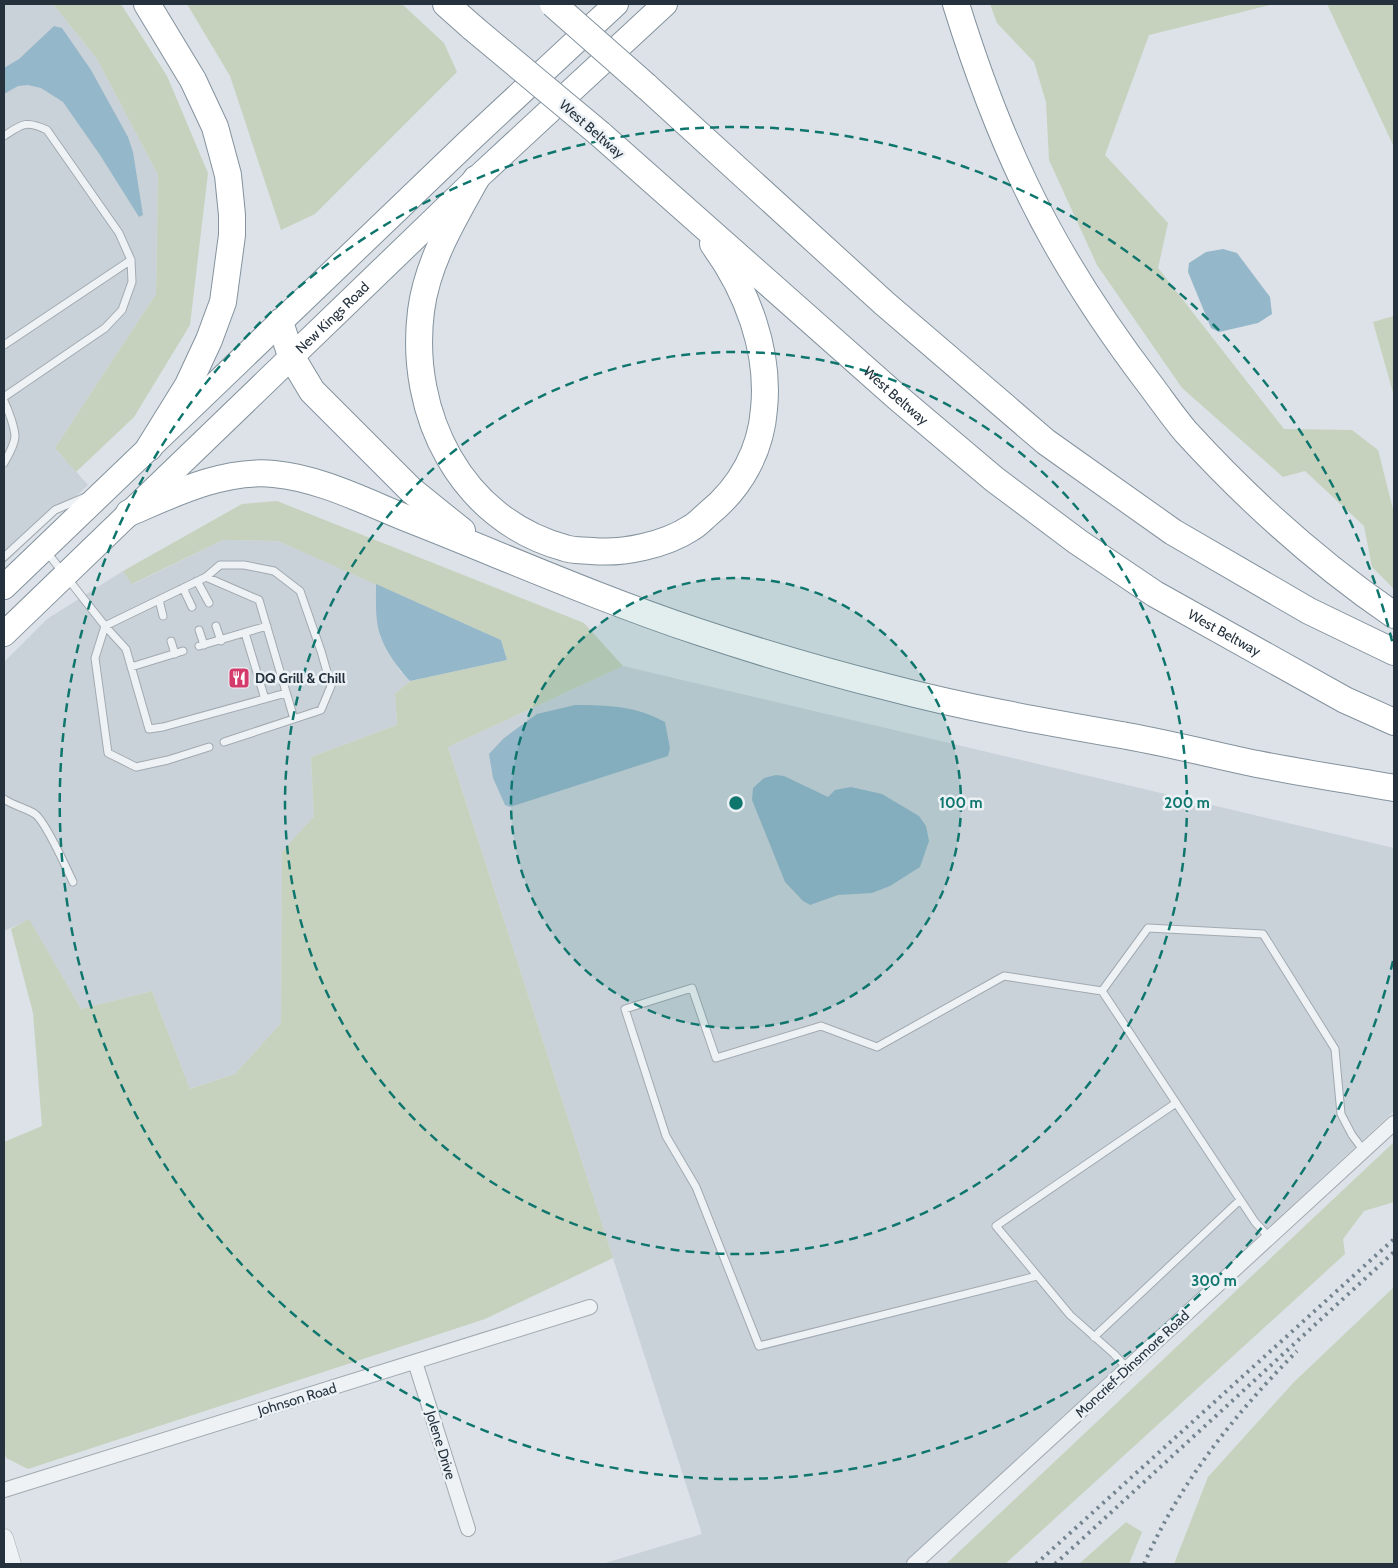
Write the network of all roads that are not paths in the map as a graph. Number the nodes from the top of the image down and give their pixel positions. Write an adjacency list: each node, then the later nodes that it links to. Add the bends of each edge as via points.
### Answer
1 (147, 4): 16 (highway, via 193,80 215,127 228,175 232,228 228,278 218,317 188,385)
2 (446, 4): 9 (highway, West Beltway, bridge)
3 (553, 4): 42 (highway, bridge, via 884,303 1046,442 1173,532 1309,611)
4 (616, 4): 11 (highway)
5 (665, 4): 8 (highway, New Kings Road)
6 (956, 4): 31 (highway, via 972,54 1024,184 1068,265 1118,344 1186,431 1272,520 1354,588)
7 (4, 136): 10 (lane, via 24,123 47,130 119,233)
8 (476, 179): 9 (highway, via 447,232 429,277 421,310 421,384 438,438 472,490 513,527 567,549 605,552 636,549 692,527 720,505 744,474 757,446 766,390 762,350 747,304 723,257); 13 (highway, New Kings Road)
9 (690, 214): 48 (highway, West Beltway, via 994,479 1078,542 1154,594 1345,700)
10 (131, 260): 12 (lane); 14 (lane, via 132,282 117,316 105,328)
11 (280, 322): 13 (highway); 16 (highway)
12 (4, 345)
13 (291, 356): 19 (highway, New Kings Road); 21 (highway, via 312,391 410,490)
14 (4, 397)
15 (4, 401): 17 (lane, via 15,436)
16 (149, 448): 18 (highway)
17 (4, 463)
18 (103, 492): 20 (highway); 22 (lane, via 56,510)
19 (128, 513): 21 (highway, via 193,485 240,475 271,473 298,477 330,488); 23 (highway, New Kings Road)
20 (44, 548): 23 (lane); 26 (highway)
21 (483, 548): 51 (highway, via 571,586 695,630 890,688 1063,726)
22 (4, 557)
23 (64, 575): 33 (lane); 38 (highway, New Kings Road)
24 (206, 577): 25 (lane); 35 (lane, via 259,600); 47 (lane, via 220,565 244,565 274,571 300,591 331,686 321,710)
25 (197, 581): 27 (lane); 29 (lane)
26 (4, 587)
27 (183, 588): 28 (lane); 30 (lane)
28 (159, 600): 32 (lane); 33 (lane)
29 (209, 603)
30 (192, 607)
31 (1394, 615)
32 (163, 616)
33 (105, 626): 44 (lane, via 126,650); 50 (lane, via 95,658 108,753 136,767)
34 (216, 626): 40 (lane)
35 (267, 626): 37 (lane); 45 (lane)
36 (199, 630): 40 (lane, via 202,646)
37 (245, 633): 40 (lane); 46 (lane)
38 (4, 634)
39 (171, 641): 43 (lane)
40 (221, 641)
41 (183, 651): 43 (lane)
42 (1394, 652)
43 (175, 654): 44 (lane)
44 (131, 666): 46 (lane, via 149,729)
45 (286, 693): 46 (lane); 47 (lane)
46 (265, 699)
47 (294, 719): 49 (lane)
48 (1394, 722)
49 (224, 742)
50 (209, 747)
51 (1394, 788)
52 (4, 799): 53 (lane, via 36,814)
53 (73, 882)
54 (1102, 991): 55 (lane); 57 (lane, via 1148,928 1263,934 1335,1049 1341,1114); 60 (lane, via 1004,976 878,1048 820,1026 716,1058 692,988 625,1009 666,1136 696,1188 759,1346)
55 (1176, 1103): 58 (lane); 60 (lane, via 996,1226)
56 (1394, 1124): 57 (street, Moncrief-Dinsmore Road)
57 (1364, 1151): 59 (street, Moncrief-Dinsmore Road)
58 (1240, 1200): 59 (lane); 62 (lane)
59 (1269, 1237): 64 (street, Moncrief-Dinsmore Road)
60 (1037, 1276): 62 (lane, via 1070,1315)
61 (590, 1308): 63 (street, Johnson Road)
62 (1094, 1337): 64 (lane)
63 (415, 1362): 65 (street, Johnson Road); 66 (street, Jolene Drive)
64 (1127, 1368): 69 (street, Moncrief-Dinsmore Road)
65 (4, 1490)
66 (468, 1529)
67 (4, 1538): 68 (street)
68 (12, 1564)
69 (914, 1564)

